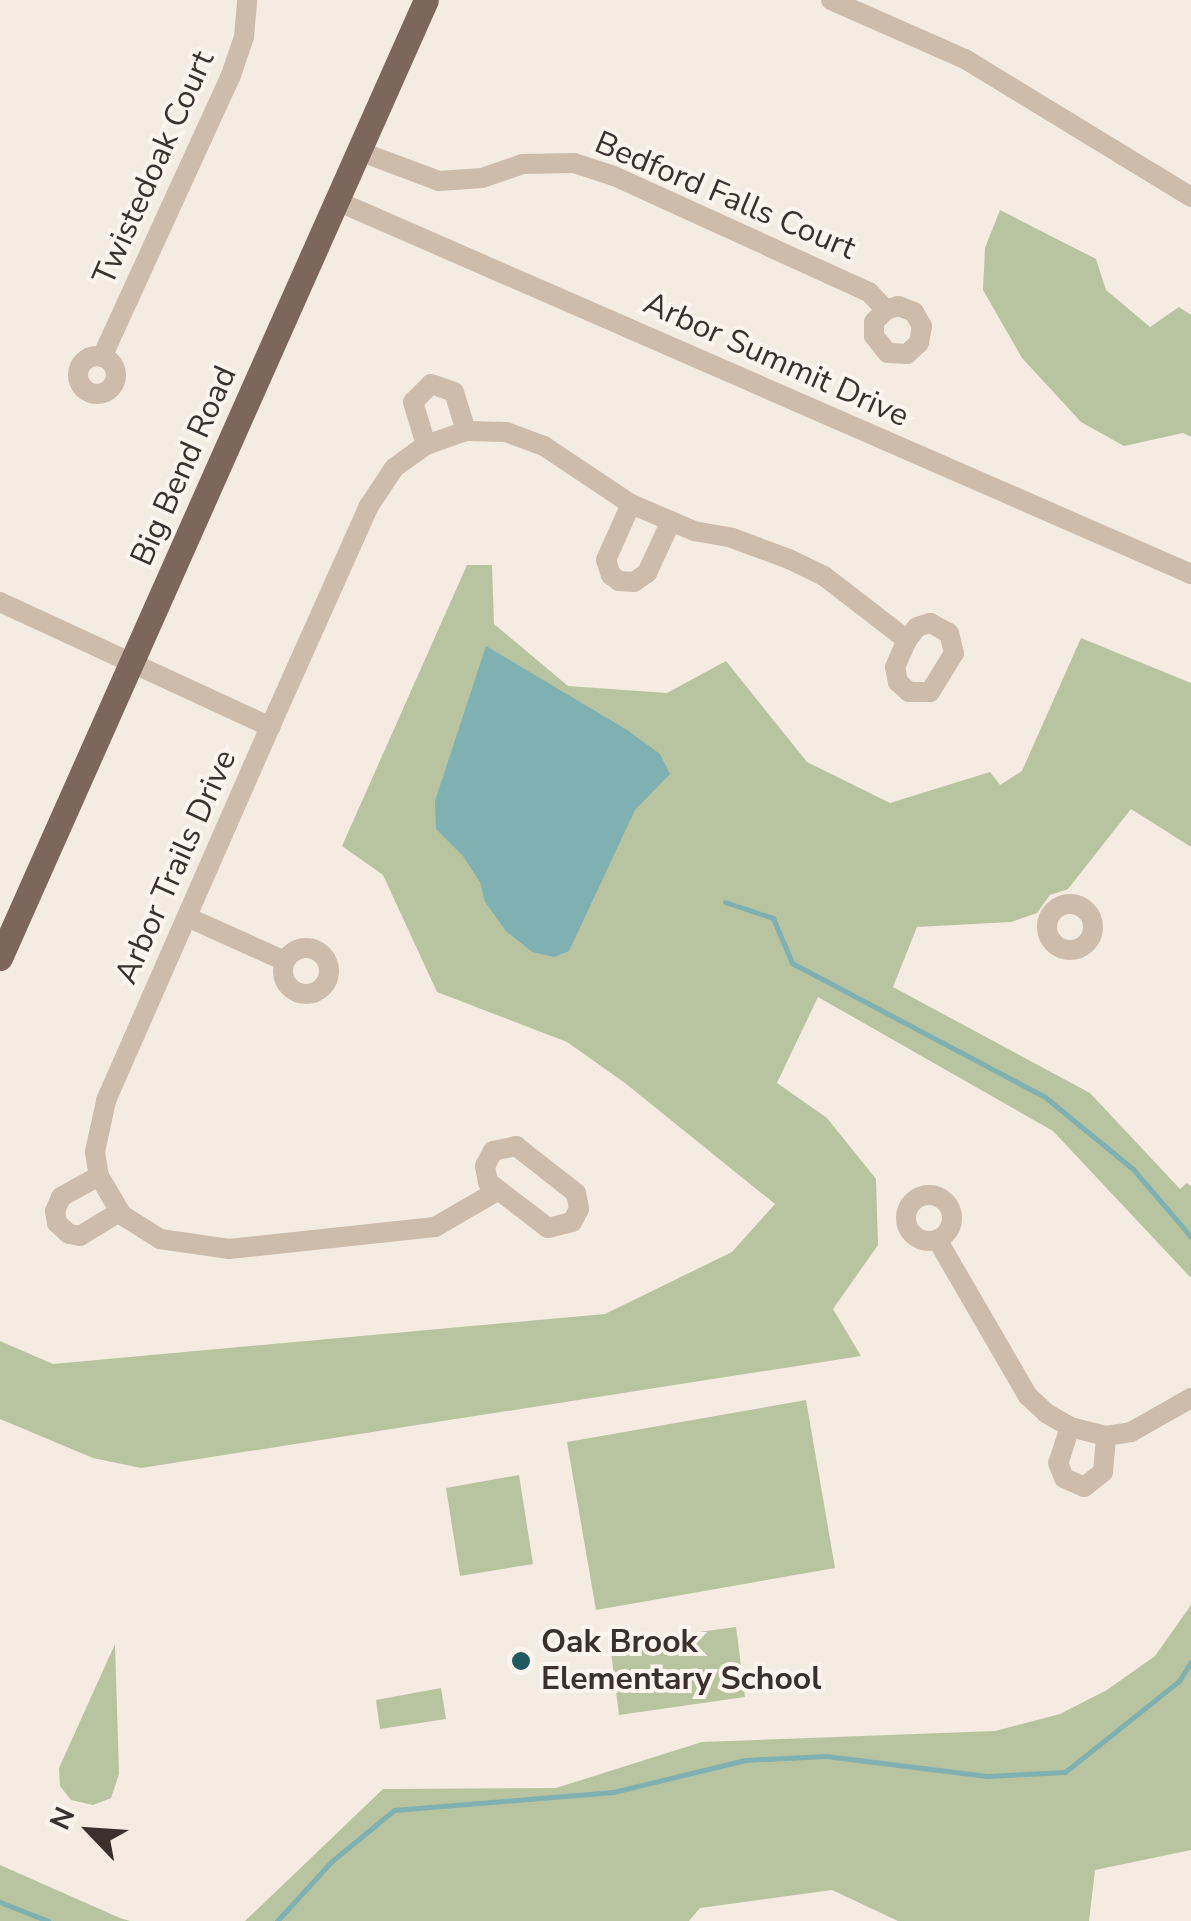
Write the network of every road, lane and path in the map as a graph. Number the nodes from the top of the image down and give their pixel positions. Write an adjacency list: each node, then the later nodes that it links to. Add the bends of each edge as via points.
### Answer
1 (248, 0): 8 (street, Twistedoak Court, via 230,78)
2 (426, 0): 4 (main road, Big Bend Road)
3 (832, 0): 5 (street, via 965,59)
4 (359, 150): 6 (main road, Big Bend Road); 7 (street, Bedford Falls Court, via 439,181 482,178 523,164 574,163 869,292)
5 (1191, 197)
6 (337, 201): 13 (street, Arbor Summit Drive); 16 (main road, Big Bend Road)
7 (886, 310)
8 (102, 357)
9 (466, 431): 10 (street); 10 (street, via 454,392 431,384 413,402); 11 (street, via 506,432 544,446)
10 (426, 445): 17 (street, via 394,468 369,506)
11 (631, 504): 12 (street); 12 (street, via 606,560 619,581 634,582 647,573)
12 (672, 521): 15 (street, via 824,576)
13 (1191, 574)
14 (0, 602): 16 (street, Arbor Trails Drive)
15 (907, 640)
16 (131, 664): 17 (street, Arbor Trails Drive); 19 (main road, Big Bend Road)
17 (270, 727): 18 (street, Arbor Trails Drive)
18 (187, 917): 20 (street); 21 (street, Arbor Trails Drive, via 106,1101 95,1152)
19 (0, 958)
20 (284, 961)
21 (99, 1176): 23 (street); 23 (street, via 61,1197 57,1223 80,1236)
22 (497, 1191): 22 (street, via 548,1228 564,1227 579,1209 567,1182 516,1146 500,1147 488,1158 485,1174); 23 (street, via 435,1227 229,1249 160,1238)
23 (120, 1212)
24 (938, 1241): 26 (street, via 1028,1396)
25 (1191, 1398): 27 (street, via 1131,1432)
26 (1070, 1427): 27 (street); 27 (street, via 1058,1462 1064,1478 1084,1487 1103,1472)
27 (1106, 1436)

